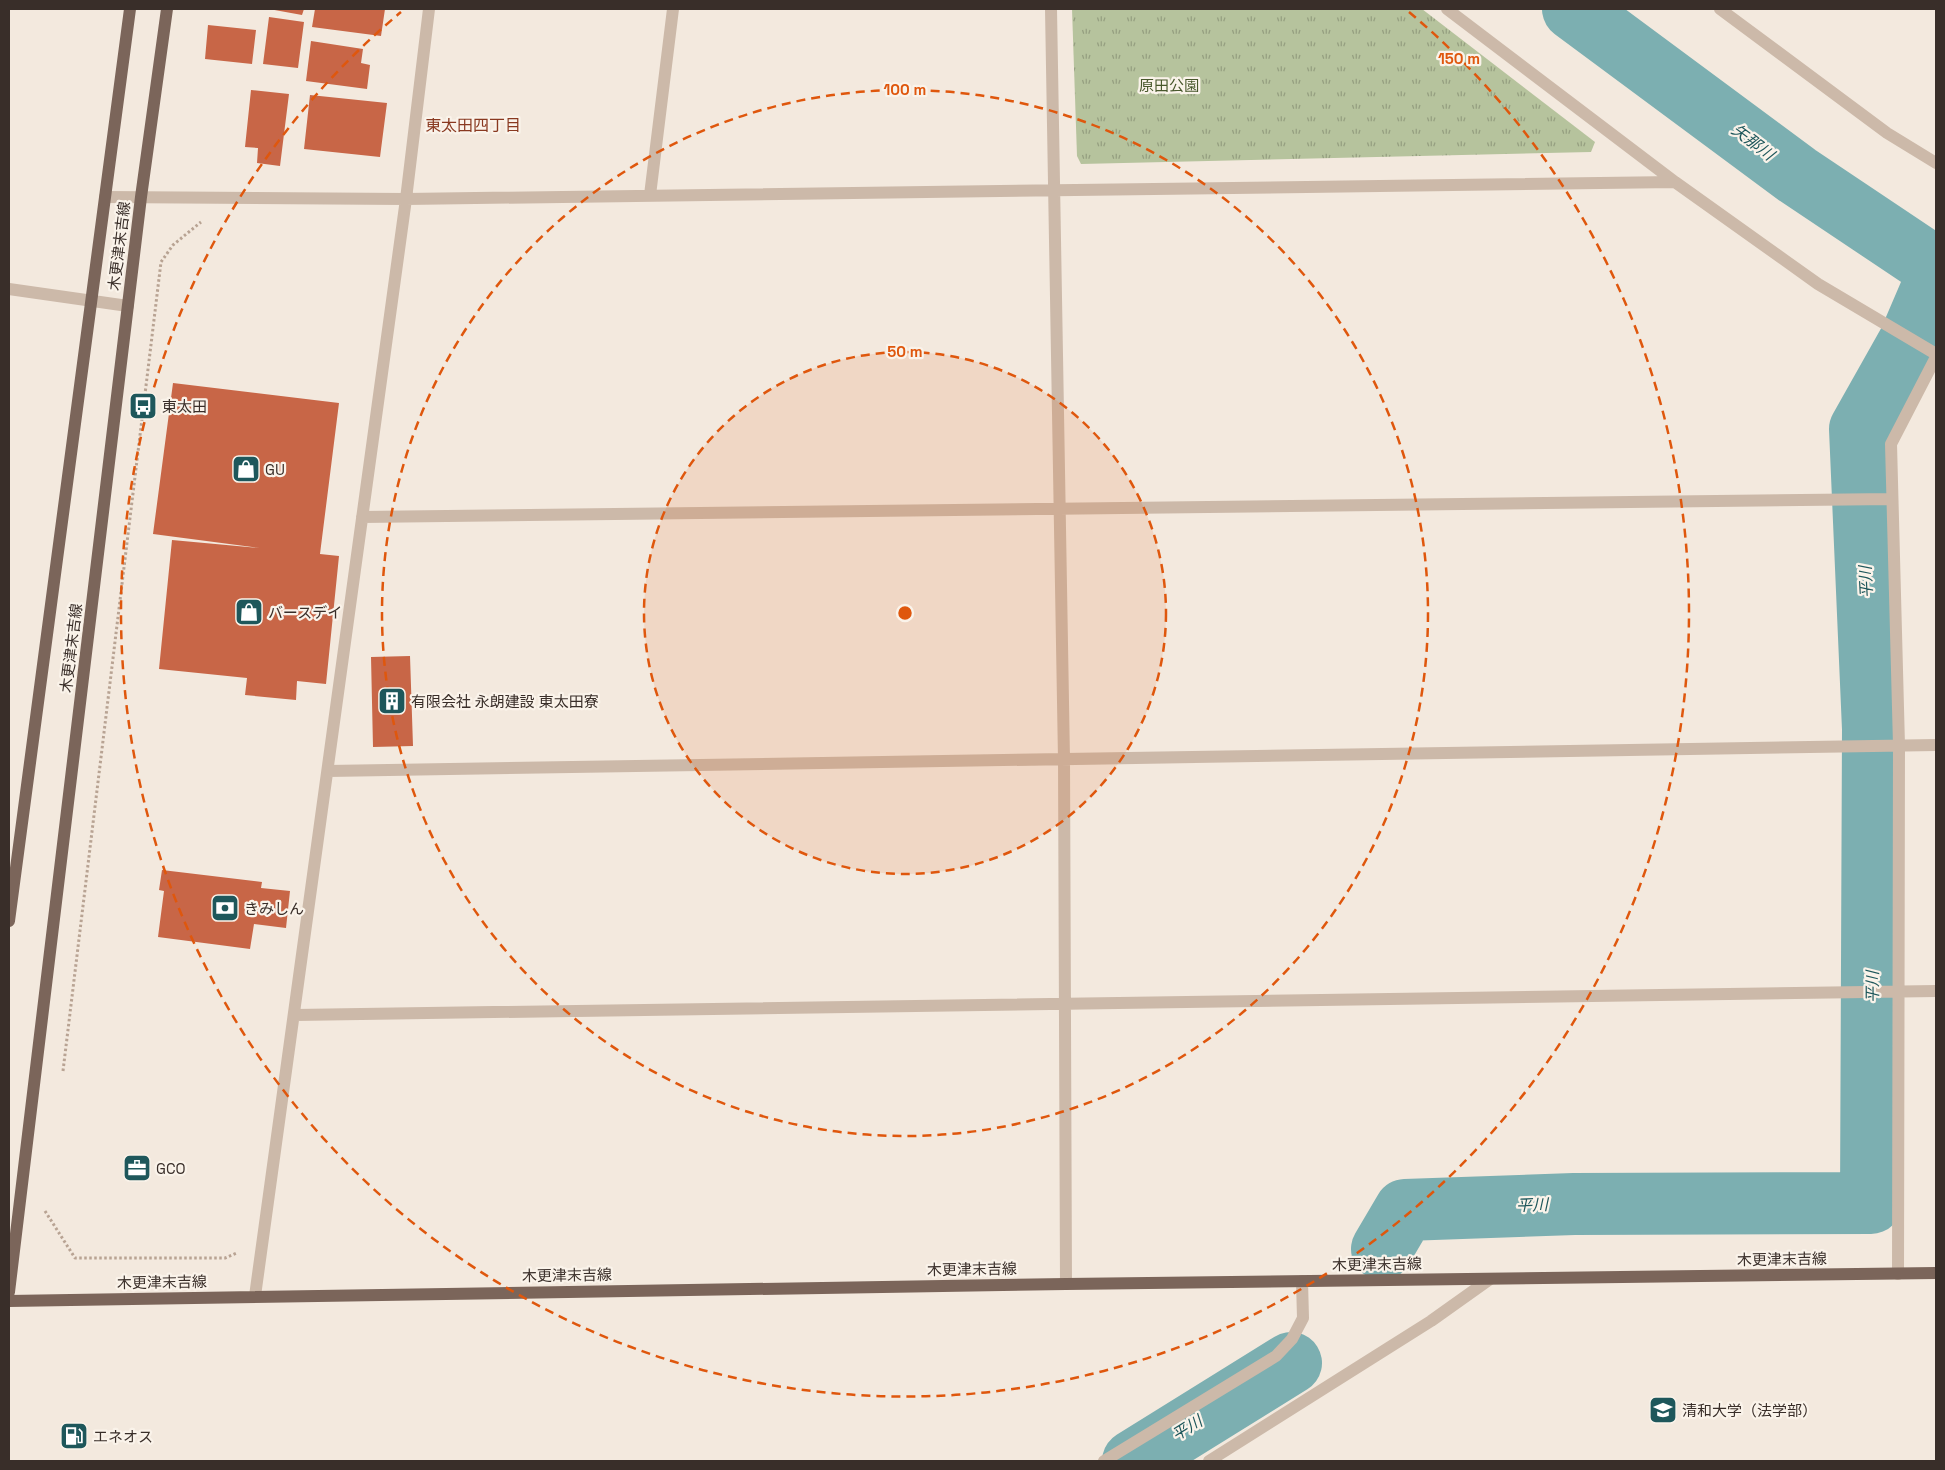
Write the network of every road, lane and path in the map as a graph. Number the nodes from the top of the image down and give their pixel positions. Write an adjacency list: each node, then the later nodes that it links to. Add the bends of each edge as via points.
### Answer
1 (130, 9): 12 (main road, 木更津末吉線)
2 (167, 9): 13 (main road, 木更津末吉線)
3 (429, 9): 14 (street)
4 (673, 9): 11 (street)
5 (1052, 9): 10 (street)
6 (1448, 9): 9 (street)
7 (1720, 9): 8 (street, via 1887,134)
8 (1936, 163)
9 (1675, 182): 10 (street); 19 (street, via 1818,284)
10 (1055, 190): 11 (street); 21 (street)
11 (650, 195): 14 (street)
12 (106, 197): 13 (street); 17 (main road, 木更津末吉線)
13 (141, 197): 14 (street); 18 (main road, 木更津末吉線)
14 (406, 199): 22 (street)
15 (207, 218): 32 (path, via 173,245 161,262)
16 (9, 289): 17 (street)
17 (91, 301): 18 (street); 27 (main road, 木更津末吉線)
18 (128, 306): 40 (main road, 木更津末吉線)
19 (1936, 355): 20 (street, via 1891,444)
20 (1892, 498): 21 (street); 23 (street)
21 (1059, 509): 22 (street); 25 (street)
22 (362, 517): 26 (street)
23 (1900, 745): 24 (street); 25 (street); 28 (street)
24 (1936, 745)
25 (1064, 759): 26 (street); 30 (street)
26 (328, 771): 31 (street)
27 (9, 921)
28 (1898, 991): 29 (street); 30 (street); 36 (street)
29 (1936, 991)
30 (1065, 1004): 31 (street); 39 (street)
31 (294, 1015): 41 (street)
32 (63, 1073)
33 (46, 1202): 34 (path, via 45,1212 75,1258 225,1258)
34 (240, 1252)
35 (1936, 1273): 36 (main road, 木更津末吉線)
36 (1898, 1274): 37 (main road, 木更津末吉線)
37 (1490, 1279): 38 (main road, 木更津末吉線); 44 (street, via 1423,1326)
38 (1302, 1281): 39 (main road, 木更津末吉線); 43 (street, via 1303,1318 1292,1339 1276,1356)
39 (1066, 1284): 41 (main road, 木更津末吉線)
40 (9, 1292)
41 (255, 1296): 42 (main road, 木更津末吉線)
42 (9, 1301)
43 (1104, 1461)
44 (1210, 1461)

